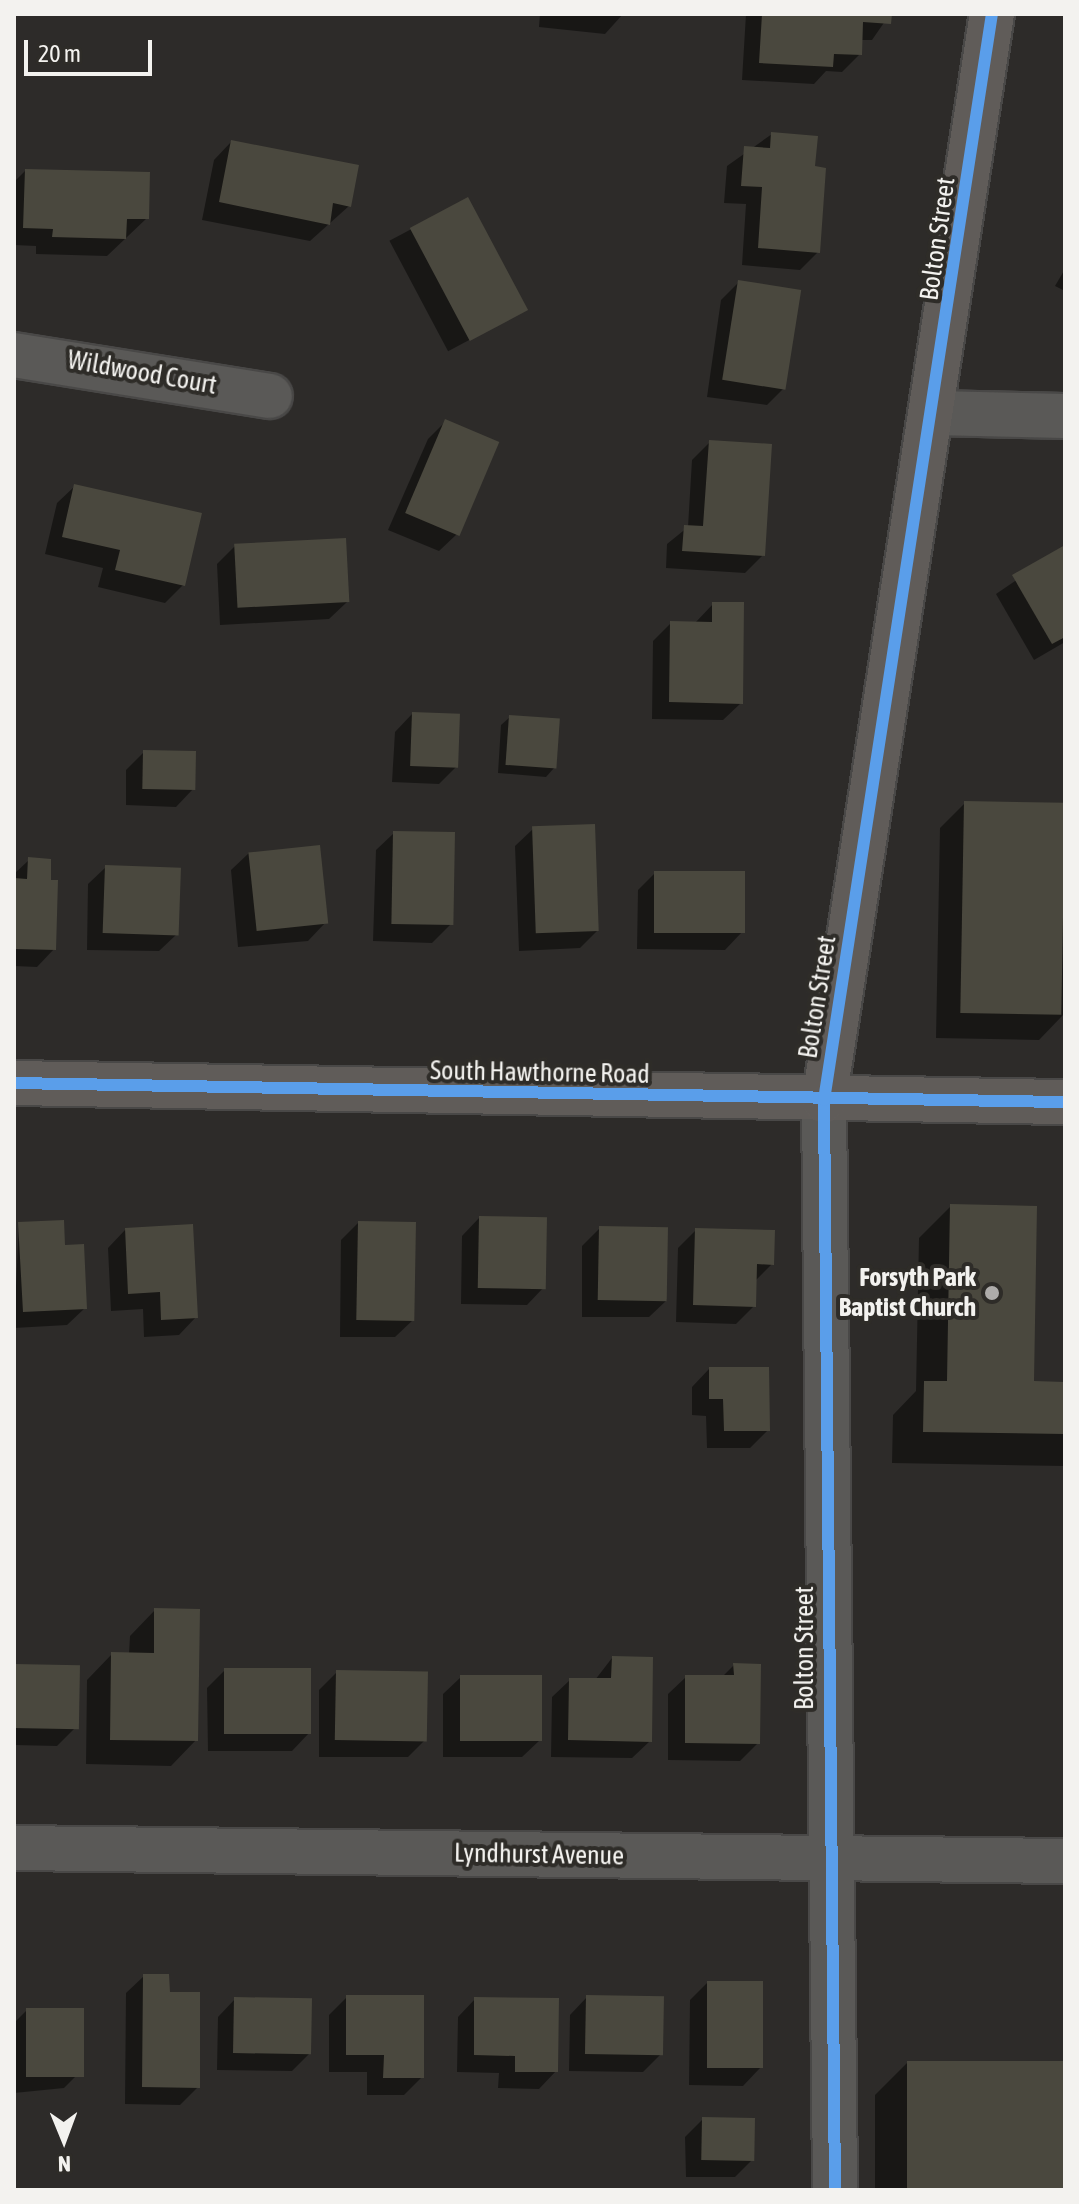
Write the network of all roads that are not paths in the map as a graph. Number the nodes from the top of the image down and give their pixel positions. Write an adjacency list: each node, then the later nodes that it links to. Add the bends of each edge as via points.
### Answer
1 (992, 14): 4 (street, Bolton Street)
2 (14, 355): 3 (street, Wildwood Court)
3 (270, 396)
4 (935, 413): 5 (street); 7 (street, Bolton Street)
5 (1065, 416)
6 (14, 1083): 7 (street, South Hawthorne Road)
7 (824, 1100): 8 (street, South Hawthorne Road); 10 (street, Bolton Street)
8 (1065, 1102)
9 (14, 1848): 10 (street, Lyndhurst Avenue)
10 (827, 1859): 11 (street, Lyndhurst Avenue); 12 (street, Bolton Street)
11 (1065, 1861)
12 (835, 2190)

